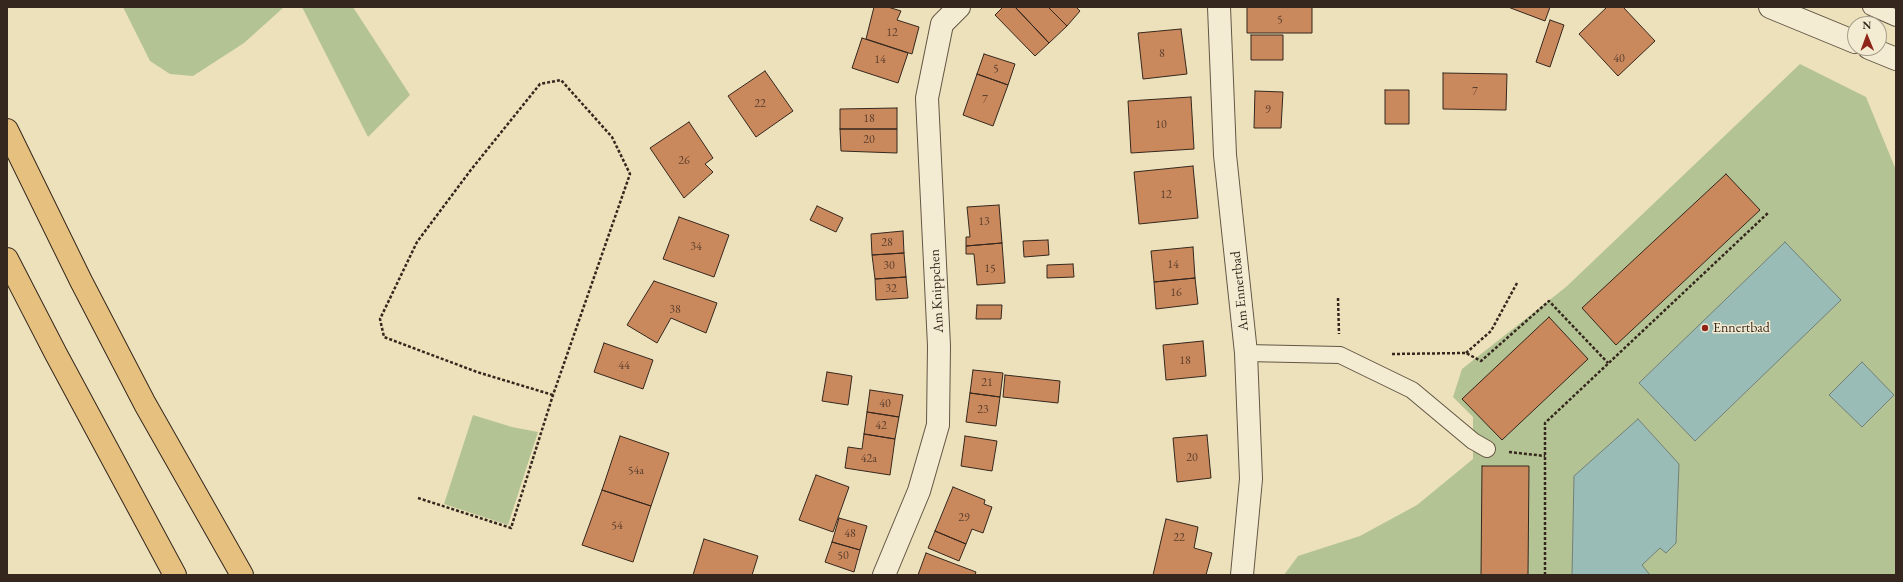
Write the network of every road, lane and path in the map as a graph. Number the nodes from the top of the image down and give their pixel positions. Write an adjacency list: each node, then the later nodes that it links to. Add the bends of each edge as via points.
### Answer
1 (959, 7): 23 (street, Am Knippchen, via 942,24 927,98 939,346 938,424 919,491)
2 (1219, 7): 12 (street, Am Ennertbad, via 1225,155)
3 (1770, 7): 6 (street)
4 (1871, 7): 5 (lane)
5 (1896, 18)
6 (1847, 39)
7 (7, 130): 22 (highway, via 145,404)
8 (1768, 213): 16 (path)
9 (7, 259): 21 (highway)
10 (1517, 283): 13 (path, via 1491,331)
11 (1338, 298): 15 (path)
12 (1246, 353): 15 (lane); 24 (street, Am Ennertbad, via 1250,479)
13 (1466, 353): 14 (path); 16 (path, via 1481,361 1549,301)
14 (1387, 354)
15 (1340, 355): 18 (lane, via 1412,390 1473,441)
16 (1608, 363): 19 (path, via 1545,422)
17 (553, 395): 17 (path, via 477,372 384,337 380,320 417,242 470,171 540,84 561,80 612,137 630,174); 20 (path, via 511,528)
18 (1487, 449): 19 (path)
19 (1545, 456): 25 (path)
20 (418, 498)
21 (176, 575)
22 (242, 575)
23 (884, 575)
24 (1242, 575)
25 (1545, 575)

